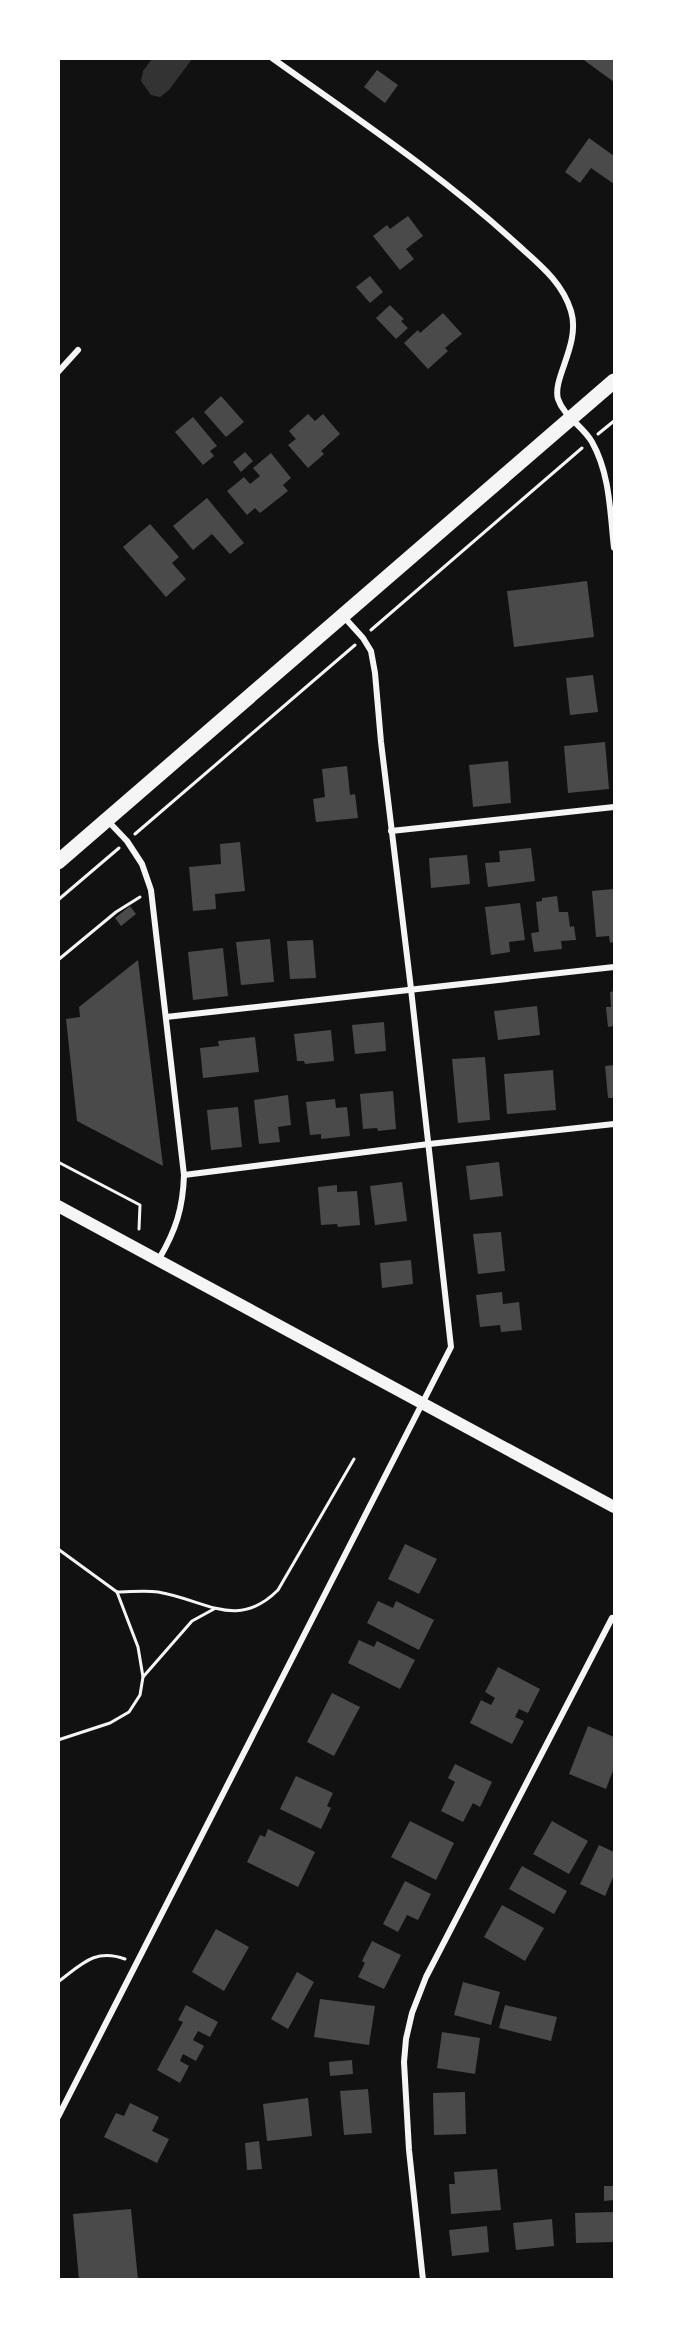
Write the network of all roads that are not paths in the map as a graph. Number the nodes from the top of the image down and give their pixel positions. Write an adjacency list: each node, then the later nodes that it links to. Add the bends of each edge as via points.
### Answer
1 (272, 58): 5 (street, via 477,208 551,275 564,292 572,313 572,343 557,387 558,398)
2 (78, 350): 3 (street)
3 (58, 372)
4 (615, 381): 5 (main road)
5 (571, 419): 6 (street, via 591,440 606,477); 7 (main road)
6 (615, 548)
7 (344, 616): 9 (main road); 10 (street, via 363,638 375,673)
8 (615, 807): 10 (street)
9 (108, 821): 11 (main road); 14 (street, via 142,864 151,890)
10 (391, 831): 13 (street)
11 (58, 862)
12 (615, 967): 13 (street)
13 (411, 989): 14 (street); 16 (street)
14 (166, 1017): 17 (street)
15 (615, 1124): 16 (street)
16 (429, 1144): 17 (street); 20 (street, via 451,1347)
17 (184, 1174): 19 (street, via 184,1200 177,1224)
18 (58, 1206): 19 (main road)
19 (159, 1259): 20 (main road)
20 (423, 1402): 21 (main road); 23 (street)
21 (615, 1507)
22 (612, 1618): 24 (street, via 426,1977 412,2013 406,2039 404,2087)
23 (58, 2117)
24 (423, 2280)

